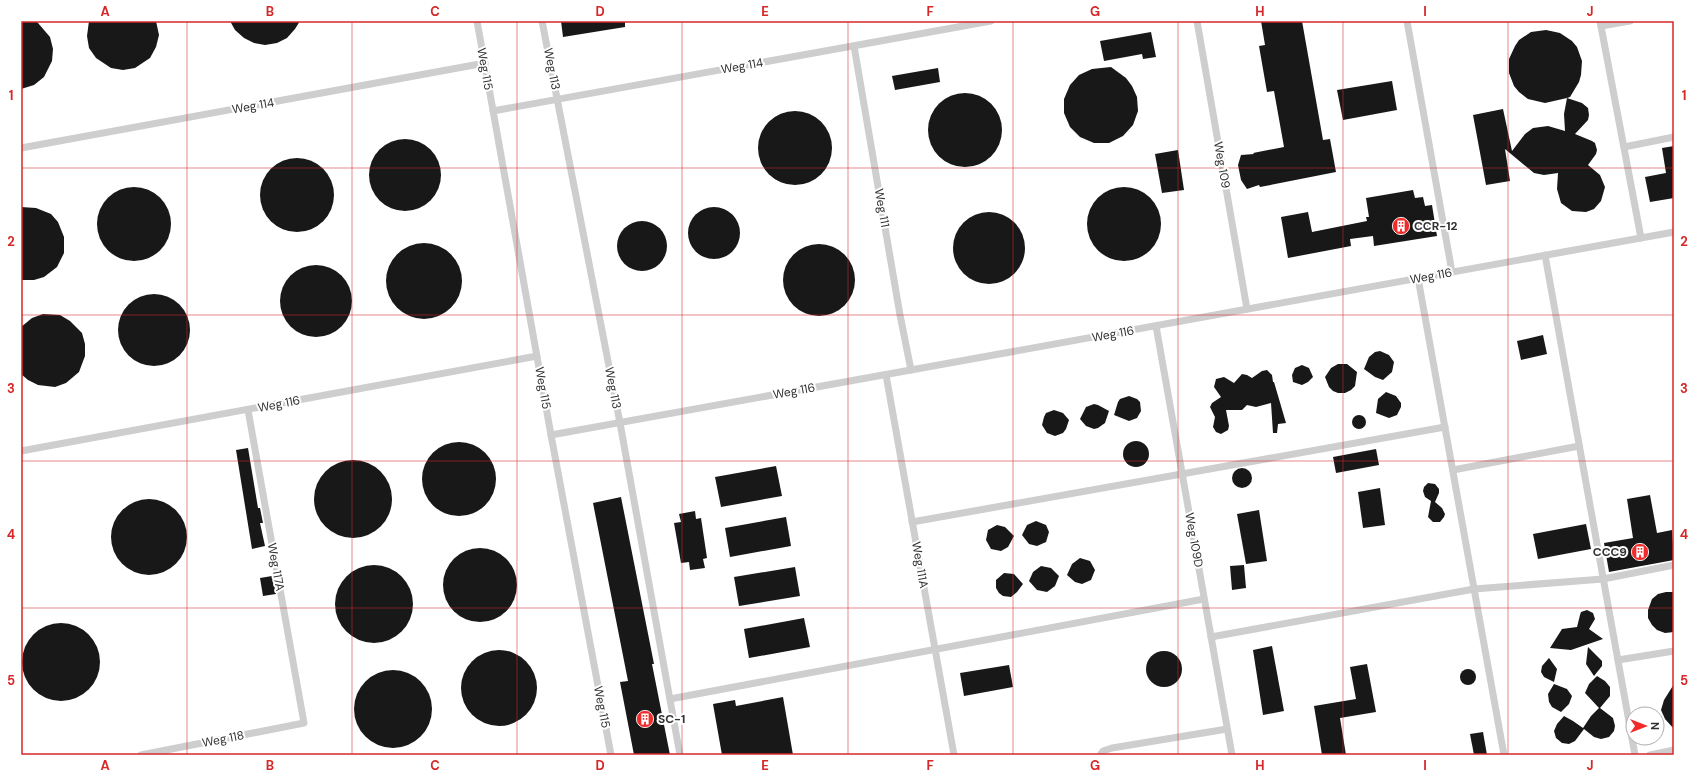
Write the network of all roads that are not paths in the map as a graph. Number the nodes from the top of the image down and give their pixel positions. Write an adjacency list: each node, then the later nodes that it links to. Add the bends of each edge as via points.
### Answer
1 (477, 21): 9 (lane, Weg 115)
2 (542, 21): 10 (lane, Weg 113)
3 (991, 21): 8 (lane, Weg 114)
4 (1197, 21): 20 (lane, Weg 109)
5 (1407, 21): 18 (lane)
6 (1630, 21): 7 (lane)
7 (1601, 24): 13 (lane)
8 (854, 46): 10 (lane, Weg 114); 23 (lane, Weg 111)
9 (484, 63): 11 (lane, Weg 115); 14 (lane, Weg 114)
10 (558, 98): 11 (lane, Weg 114); 26 (lane, Weg 113)
11 (492, 111): 22 (lane, Weg 115)
12 (1674, 137): 13 (lane)
13 (1624, 147): 16 (lane)
14 (21, 148)
15 (1674, 232): 16 (lane, Weg 116)
16 (1641, 238): 17 (lane, Weg 116)
17 (1545, 255): 18 (lane, Weg 116); 29 (lane)
18 (1452, 272): 19 (lane, Weg 116)
19 (1418, 278): 20 (lane, Weg 116); 27 (lane)
20 (1247, 309): 21 (lane, Weg 116)
21 (1156, 326): 23 (lane, Weg 116); 32 (lane, Weg 109D)
22 (537, 356): 25 (lane, Weg 116); 28 (lane, Weg 115)
23 (911, 370): 24 (lane, Weg 116)
24 (886, 375): 26 (lane, Weg 116); 33 (lane, Weg 111A)
25 (248, 410): 30 (lane, Weg 116); 43 (lane, Weg 117A)
26 (620, 423): 28 (lane, Weg 116); 42 (lane, Weg 113)
27 (1445, 427): 31 (lane); 32 (lane)
28 (551, 435): 47 (lane, Weg 115)
29 (1580, 446): 31 (lane); 35 (lane)
30 (21, 451)
31 (1453, 470): 36 (lane)
32 (1182, 474): 33 (lane); 37 (lane, Weg 109D)
33 (912, 522): 39 (lane, Weg 111A)
34 (1674, 565): 35 (lane)
35 (1604, 579): 36 (lane); 41 (lane)
36 (1474, 589): 38 (lane); 52 (lane)
37 (1204, 599): 38 (lane, Weg 109D); 39 (lane)
38 (1211, 637): 44 (lane, Weg 109D)
39 (935, 650): 42 (lane); 49 (lane, Weg 111A)
40 (1674, 651): 41 (lane)
41 (1618, 660): 53 (lane)
42 (670, 699): 48 (lane, Weg 113)
43 (304, 723): 46 (lane, Weg 118)
44 (1227, 730): 50 (lane, via 1112,748); 51 (lane, Weg 109D)
45 (1674, 750): 54 (lane)
46 (141, 755)
47 (611, 755)
48 (680, 755)
49 (954, 755)
50 (1100, 755)
51 (1232, 755)
52 (1504, 755)
53 (1635, 755)
54 (1650, 755)

